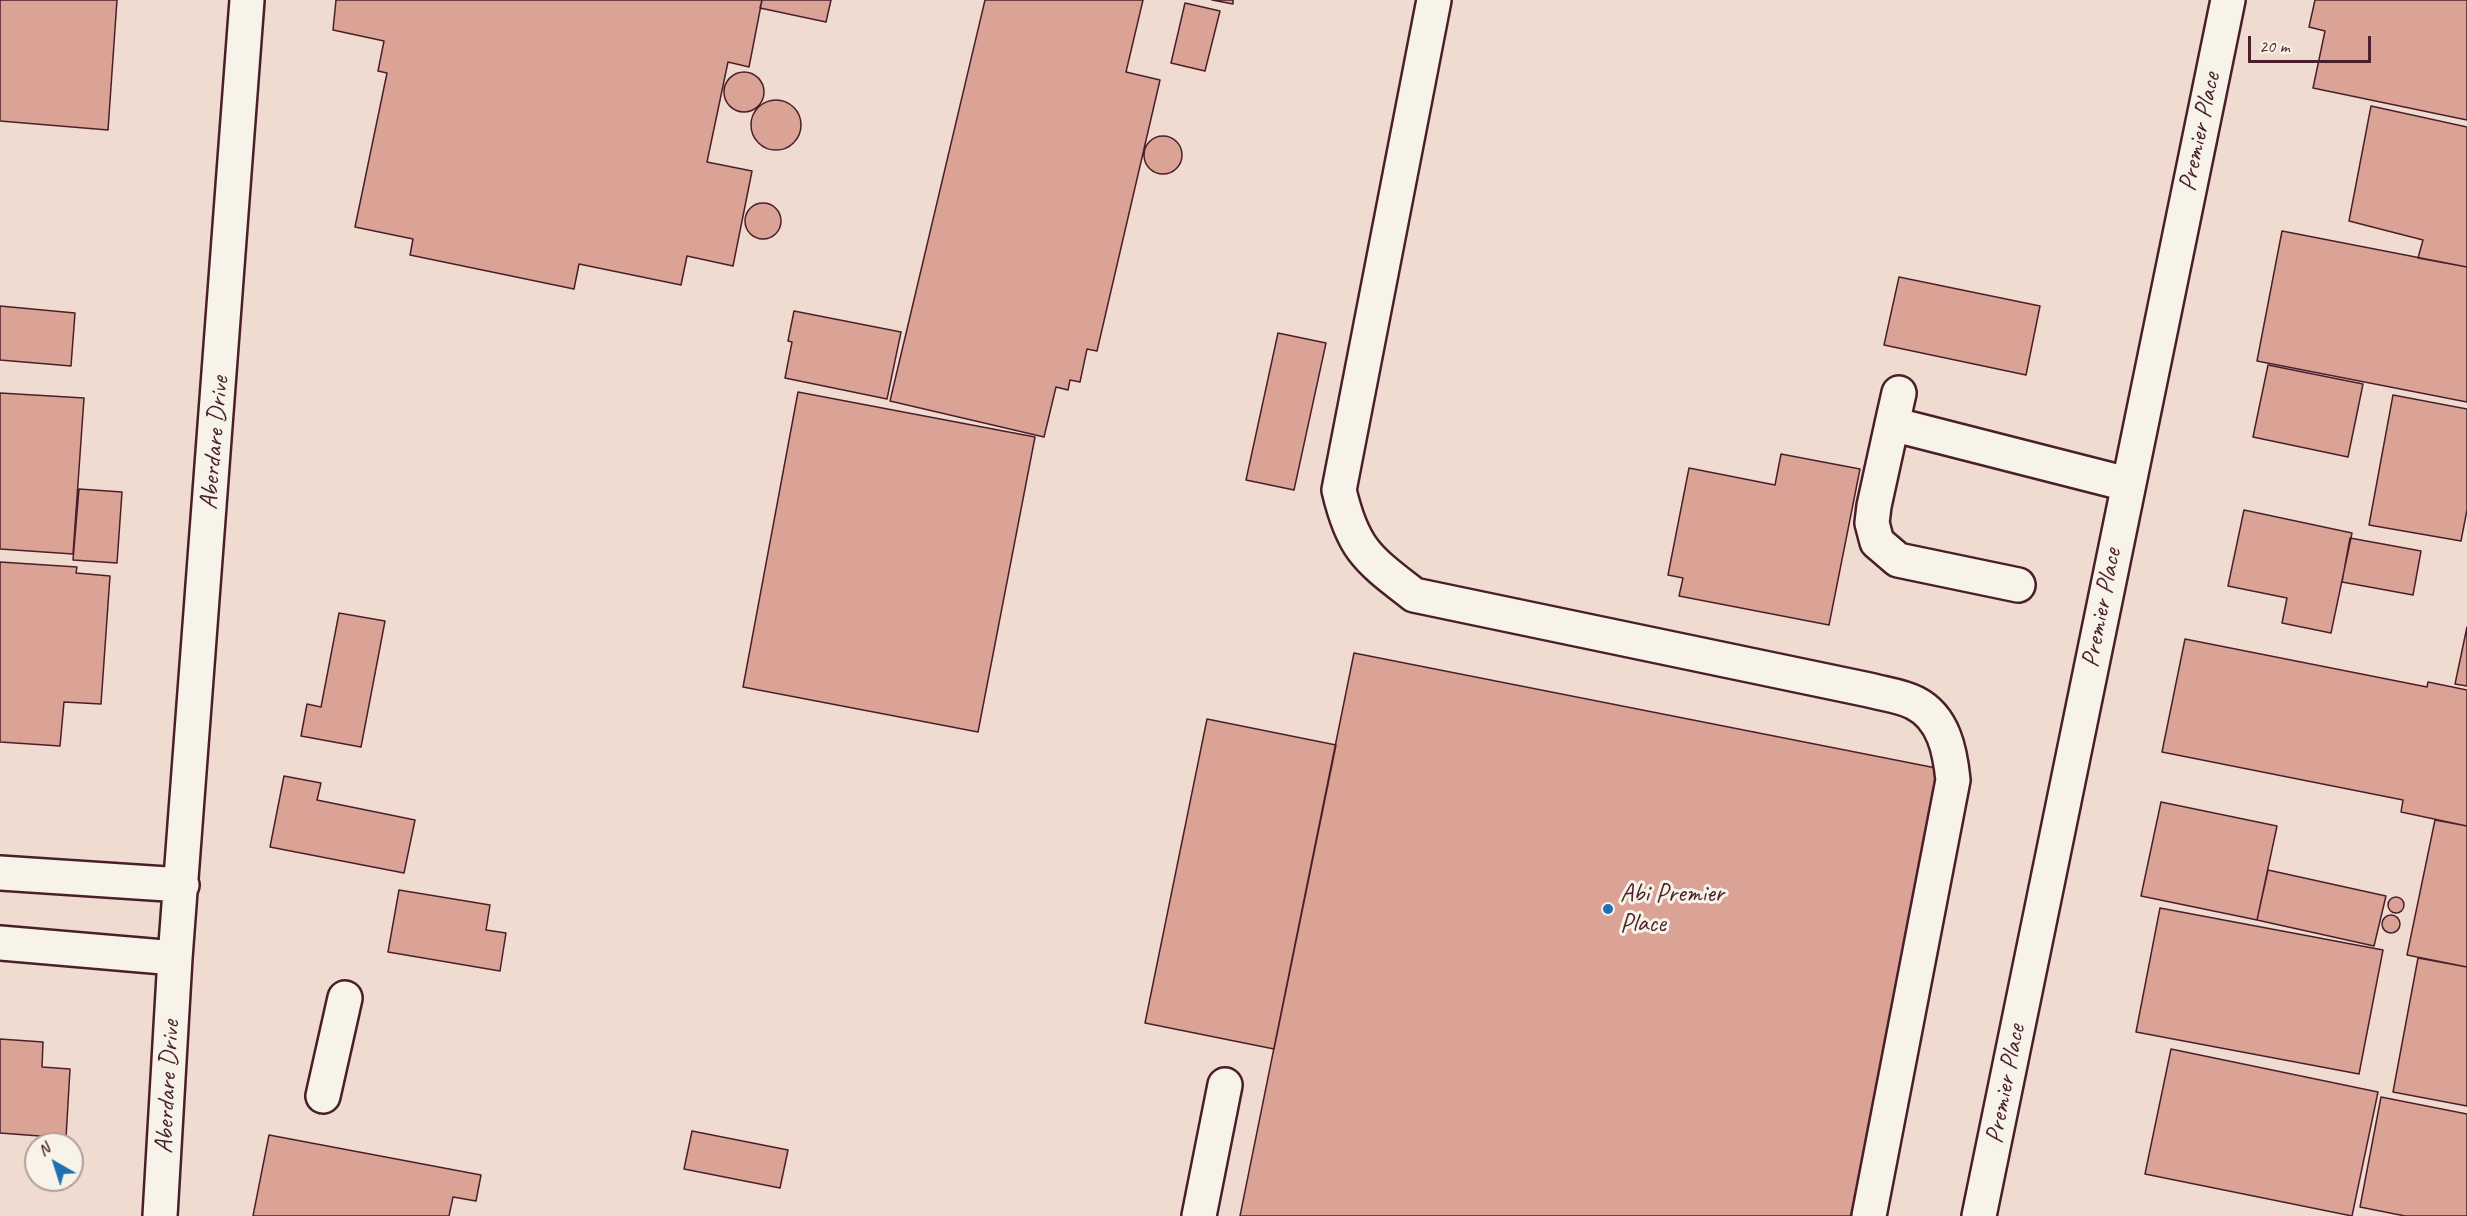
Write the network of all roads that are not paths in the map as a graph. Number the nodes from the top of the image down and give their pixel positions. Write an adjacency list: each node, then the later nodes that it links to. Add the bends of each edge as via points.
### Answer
1 (247, 0): 7 (street, Aberdare Drive)
2 (1434, 0): 15 (street, via 1339,490 1347,523 1368,558 1414,595 1869,690 1916,703 1938,724 1950,752 1953,780)
3 (2228, 0): 4 (street, Premier Place)
4 (2127, 484): 5 (street, via 1895,409 1874,506 1872,523 1877,542 1898,560); 16 (street, Premier Place)
5 (2018, 585)
6 (0, 873): 7 (street)
7 (182, 885): 9 (street, Aberdare Drive)
8 (0, 943): 9 (street)
9 (175, 958): 13 (street, Aberdare Drive)
10 (345, 998): 12 (street)
11 (1225, 1084): 14 (street)
12 (323, 1096)
13 (159, 1216)
14 (1199, 1216)
15 (1869, 1216)
16 (1979, 1216)

